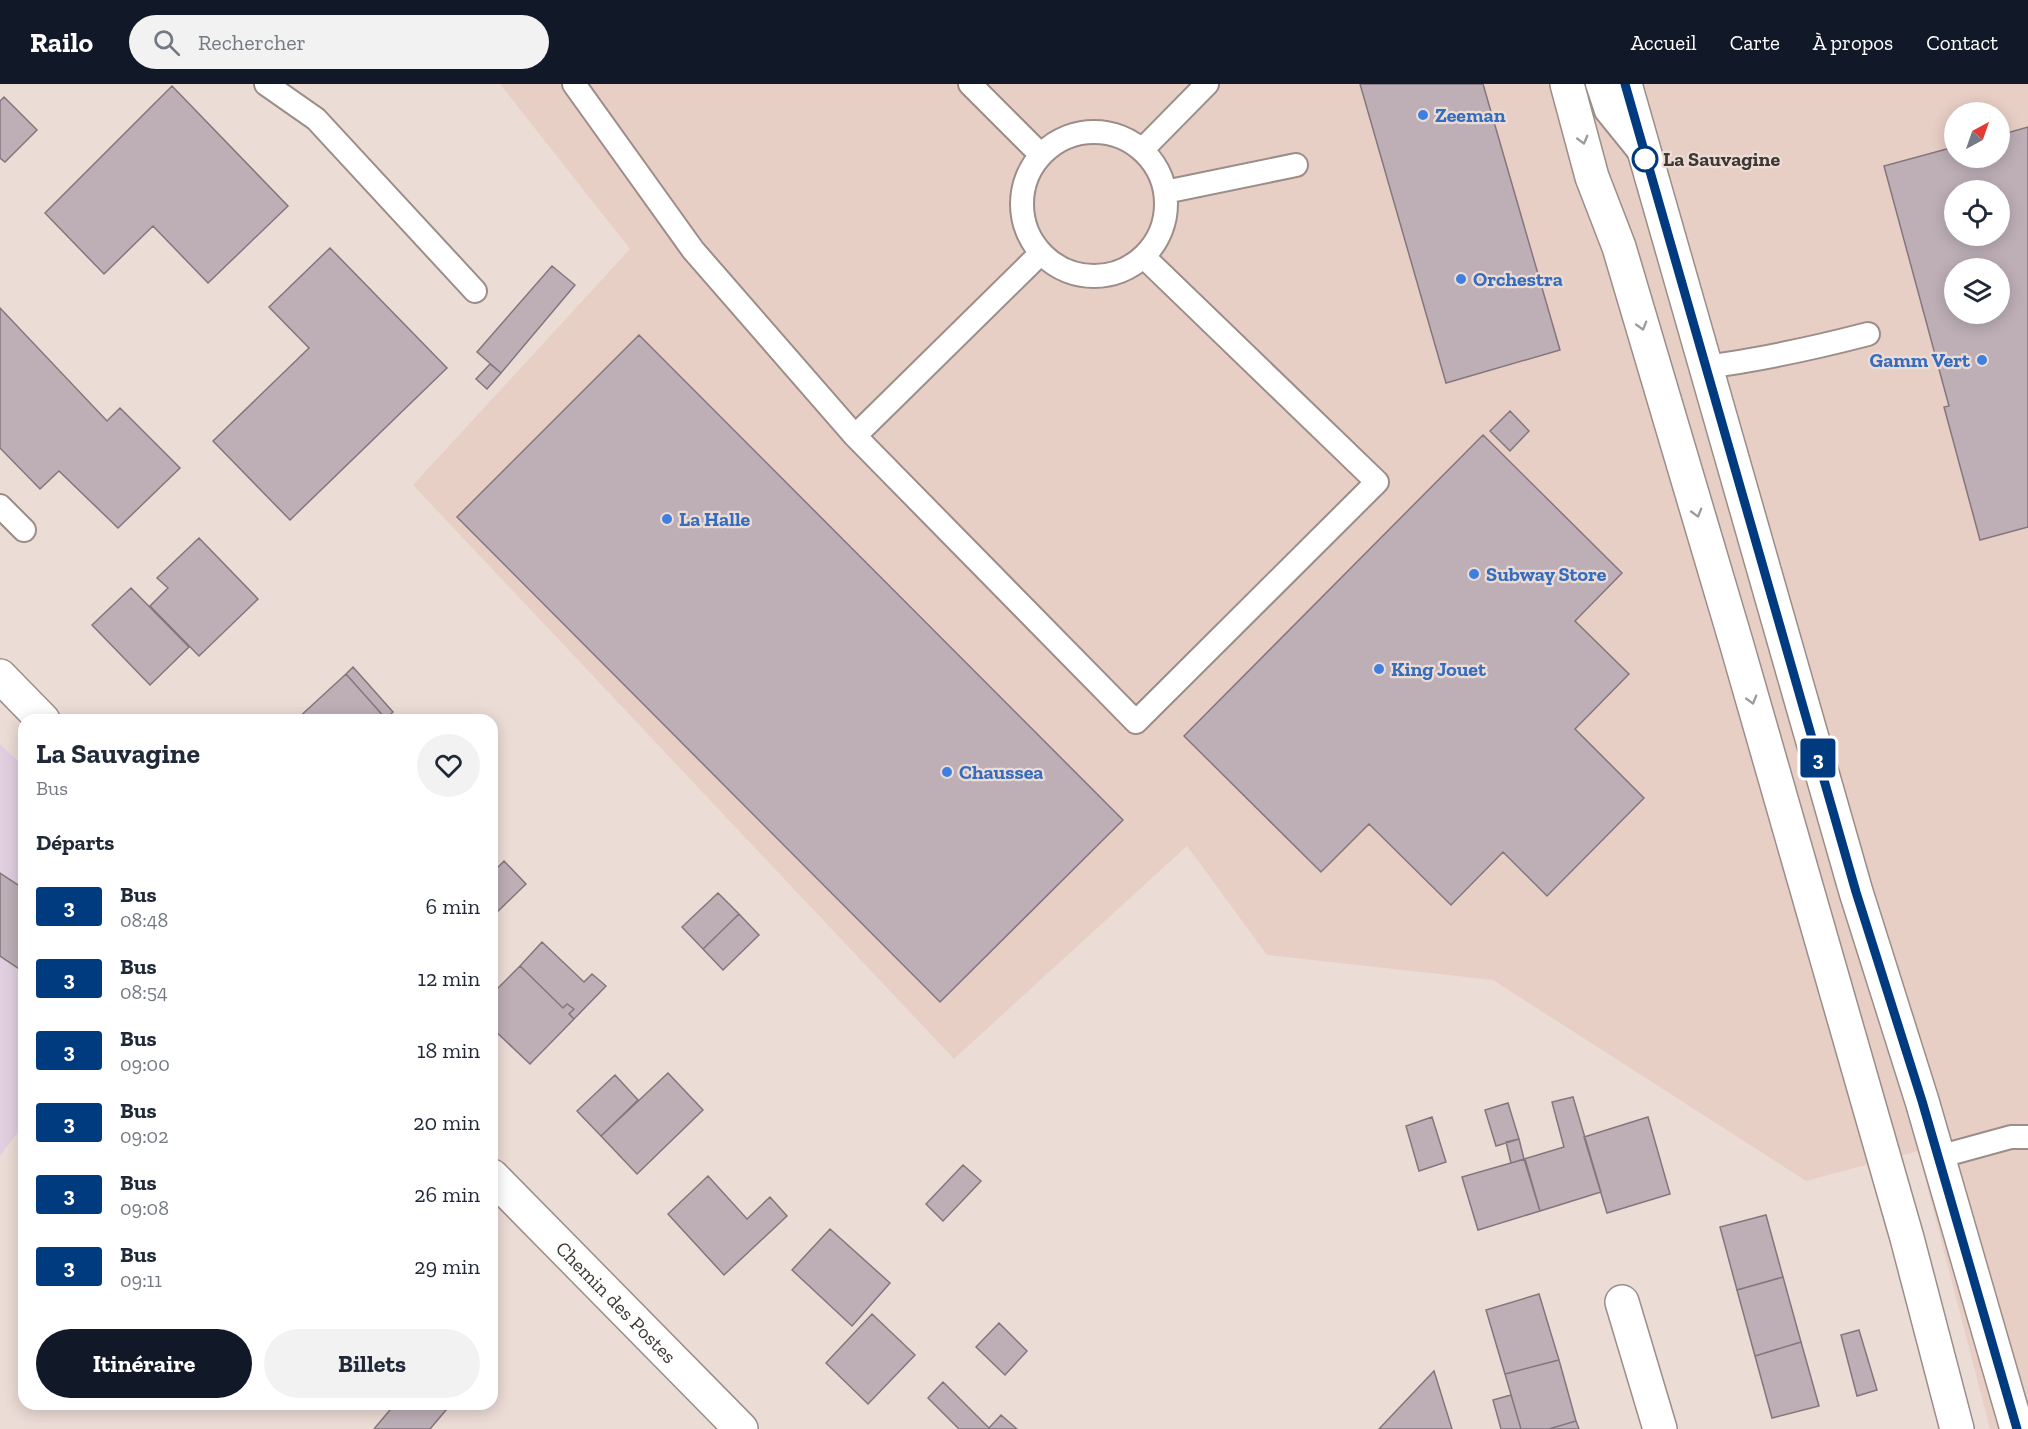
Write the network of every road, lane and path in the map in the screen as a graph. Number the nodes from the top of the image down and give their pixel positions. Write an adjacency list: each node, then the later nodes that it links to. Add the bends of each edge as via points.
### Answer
1 (266, 84): 15 (lane, via 316,119)
2 (574, 84): 18 (lane, via 693,250)
3 (970, 84): 9 (lane)
4 (1207, 84): 8 (lane)
5 (1567, 84): 30 (main road, one-way to 30, via 1592,177 1623,259 1736,642 1907,1238)
6 (1597, 84): 10 (lane, via 1606,111)
7 (1625, 84): 10 (main road)
8 (1142, 150): 9 (lane, via 1123,138 1102,132 1058,141); 12 (lane, via 1158,169)
9 (1041, 155): 13 (lane, via 1029,173 1023,194 1029,236)
10 (1645, 159): 17 (main road)
11 (1296, 165): 12 (lane)
12 (1166, 192): 14 (lane, via 1166,216 1158,238)
13 (1041, 253): 14 (lane, via 1059,267 1080,275 1103,276); 18 (lane)
14 (1144, 257): 18 (lane, via 1377,482 1136,722)
15 (475, 291)
16 (1868, 334): 17 (lane, via 1812,349)
17 (1704, 367): 24 (main road, via 1856,892)
18 (855, 436)
19 (0, 506): 20 (lane)
20 (24, 530)
21 (0, 676): 22 (main road)
22 (37, 714)
23 (2028, 1137): 24 (lane, via 2011,1137)
24 (1938, 1157): 27 (main road)
25 (498, 1182): 28 (main road, Chemin des Postes)
26 (1622, 1302): 29 (main road)
27 (2019, 1411)
28 (732, 1426)
29 (1660, 1429)
30 (1957, 1429)

